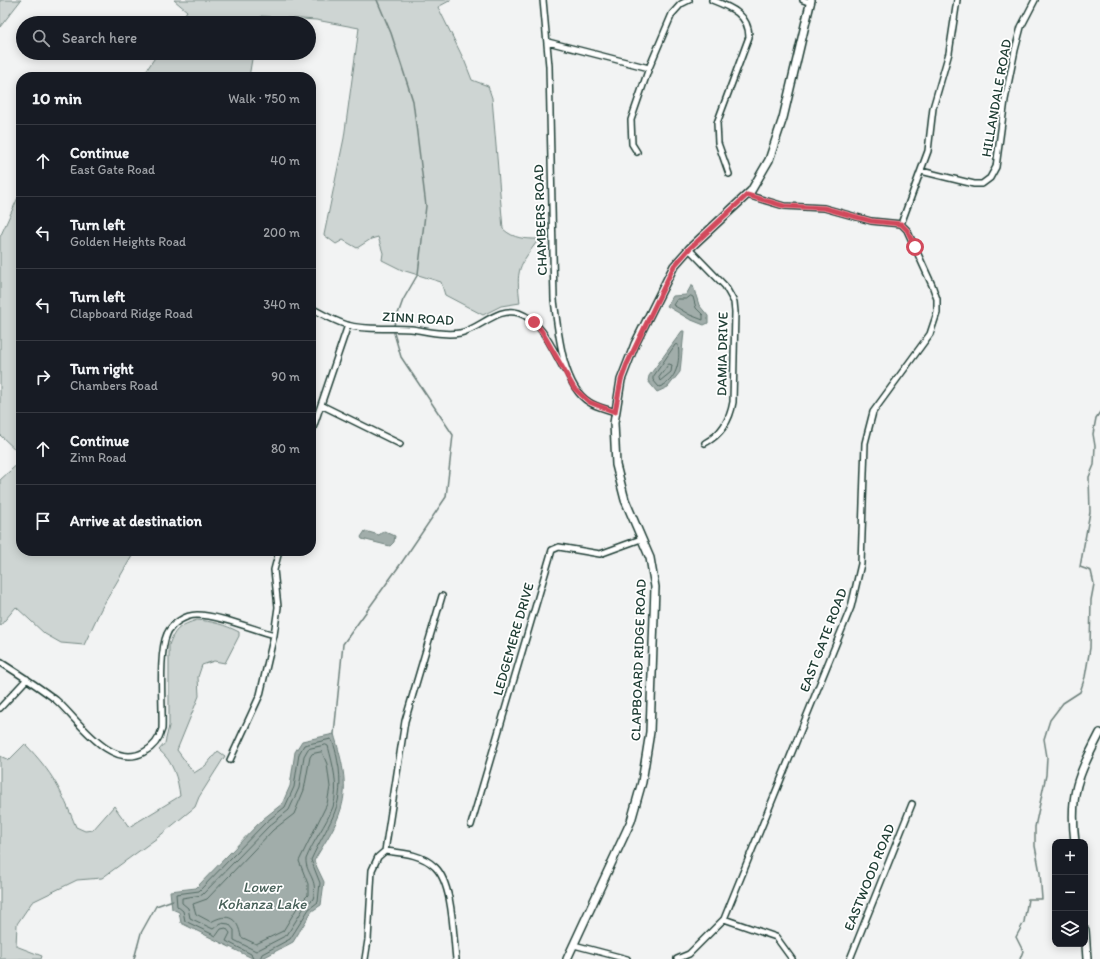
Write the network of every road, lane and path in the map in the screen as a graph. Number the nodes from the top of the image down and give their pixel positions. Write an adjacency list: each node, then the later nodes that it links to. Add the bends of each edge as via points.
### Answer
1 (543, 0): 8 (street, CHAMBERS ROAD)
2 (688, 0): 9 (street, via 672,14)
3 (712, 0): 12 (street, via 741,15 748,28 748,37 717,123 718,143)
4 (803, 0): 7 (street)
5 (957, 0): 11 (street, via 949,53 933,108 928,151)
6 (1035, 0): 11 (street, HILLANDALE ROAD, via 1021,27 1005,100 996,167 990,178 982,184 974,184)
7 (811, 1): 13 (main road, CLAPBOARD RIDGE ROAD, via 776,143 763,172)
8 (548, 42): 9 (street); 18 (street, CHAMBERS ROAD, via 554,300)
9 (650, 68): 10 (street, via 631,120 632,144)
10 (637, 152)
11 (921, 171): 14 (street)
12 (729, 174)
13 (747, 195): 14 (street, via 784,206 824,208 871,221); 15 (main road, CLAPBOARD RIDGE ROAD)
14 (901, 224): 37 (street, EAST GATE ROAD, via 907,230 937,299 935,322 921,347 873,412 865,443 861,564 851,607)
15 (689, 249): 20 (main road, CLAPBOARD RIDGE ROAD, via 666,280 635,344 621,380); 22 (street, DAMIA DRIVE, via 731,294 735,312 731,414 714,438)
16 (316, 310): 17 (street, ZINN ROAD)
17 (348, 325): 18 (street, ZINN ROAD, via 450,334 470,329 504,312 518,312 541,330); 19 (street)
18 (566, 371): 20 (street, CHAMBERS ROAD, via 574,388 589,402)
19 (321, 405): 21 (street); 23 (street)
20 (615, 412): 24 (main road, CLAPBOARD RIDGE ROAD, via 615,445 620,483)
21 (316, 420)
22 (706, 443)
23 (400, 444)
24 (641, 538): 34 (street, LEDGEMERE DRIVE, via 600,554 558,547 552,550); 38 (main road, CLAPBOARD RIDGE ROAD, via 653,569 655,593 647,760 636,806 624,838)
25 (278, 556): 27 (street, via 274,570 278,607)
26 (442, 596): 36 (street, via 405,721)
27 (274, 635): 29 (street, via 196,615 174,624 167,633 162,654 160,737 151,748 130,757 109,752 58,702); 32 (street, via 260,695)
28 (0, 662): 29 (street)
29 (27, 679): 30 (street)
30 (0, 708)
31 (1100, 733): 35 (main road, via 1078,778 1072,814)
32 (230, 760)
33 (912, 804): 46 (street, EASTWOOD ROAD)
34 (471, 825)
35 (1075, 839)
36 (385, 851): 40 (street, via 378,857 372,870 368,940); 41 (street, via 409,854 435,866 443,879 450,906)
37 (724, 919): 44 (street, EAST GATE ROAD, via 689,954); 45 (street, via 776,937)
38 (574, 945): 42 (main road, CLAPBOARD RIDGE ROAD); 43 (street)
39 (1086, 947): 47 (main road)
40 (364, 959)
41 (456, 959)
42 (567, 959)
43 (627, 959)
44 (677, 959)
45 (792, 959)
46 (850, 959)
47 (1087, 959)

